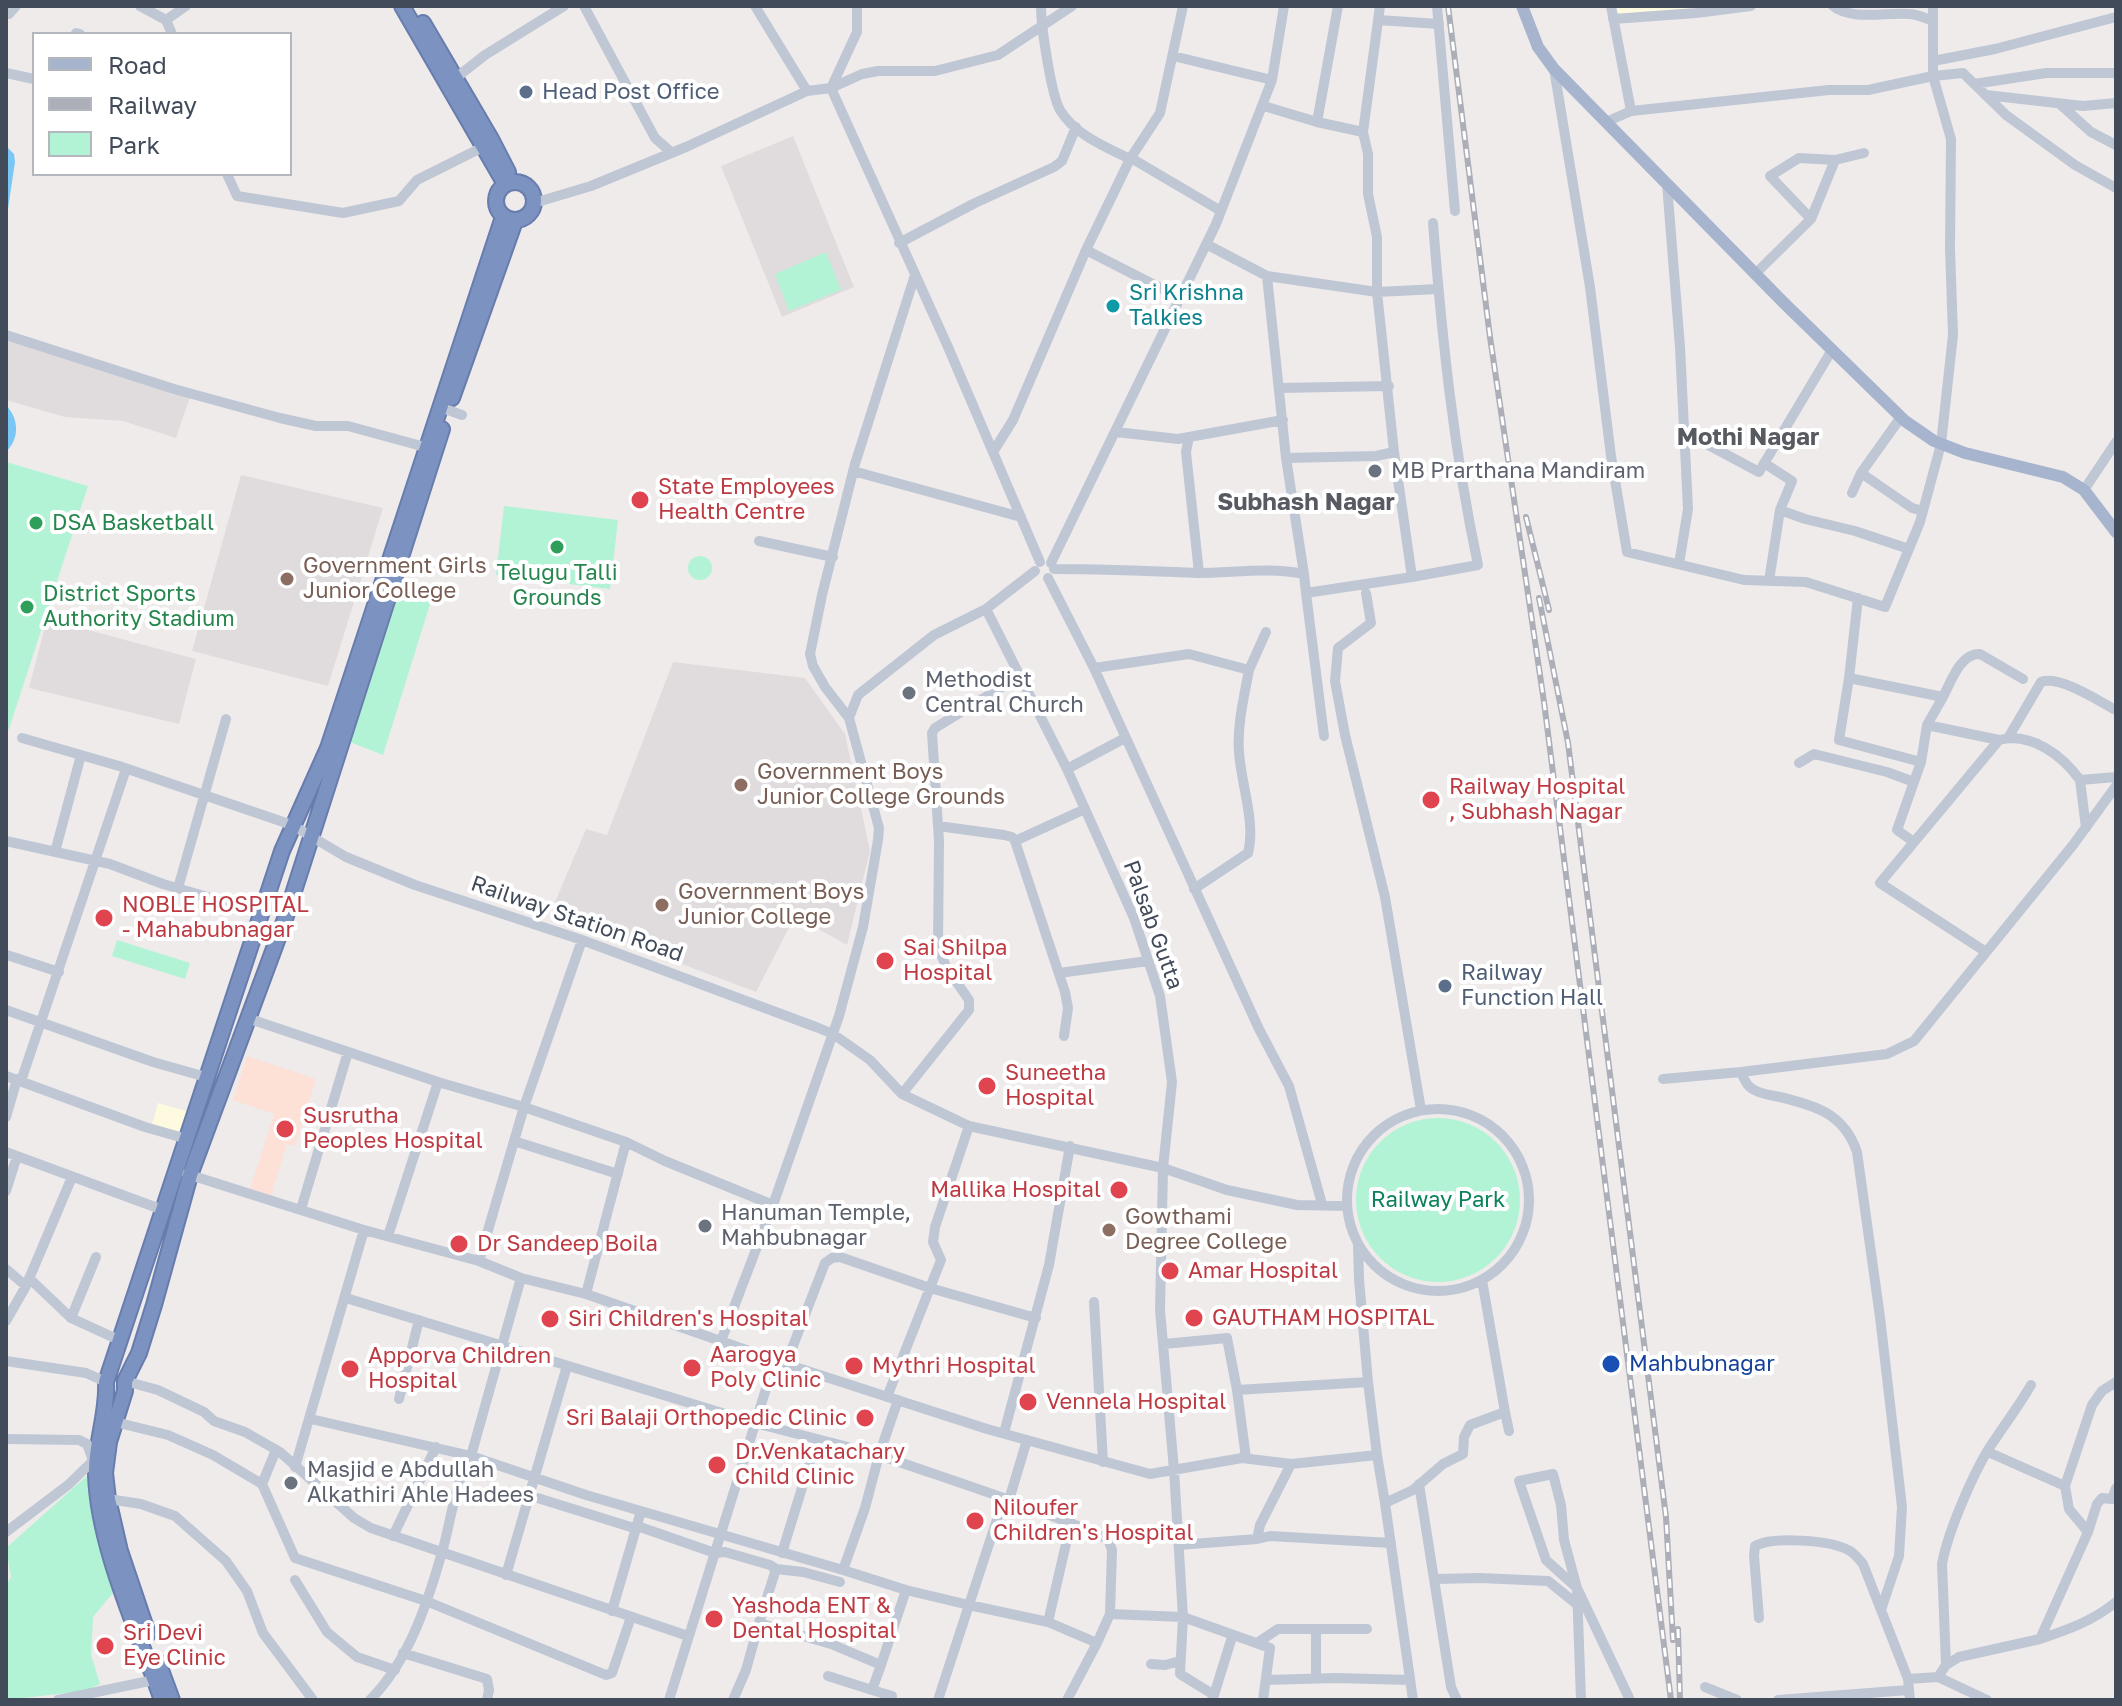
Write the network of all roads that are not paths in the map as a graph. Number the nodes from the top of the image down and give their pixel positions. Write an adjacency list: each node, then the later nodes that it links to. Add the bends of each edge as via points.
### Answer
1 (140, 6): 23 (street)
2 (186, 6): 23 (street)
3 (402, 6): 51 (highway)
4 (413, 6): 35 (highway)
5 (564, 6): 35 (street)
6 (584, 6): 52 (street, via 655,138)
7 (755, 6): 40 (street)
8 (857, 6): 39 (street, via 857,32)
9 (1041, 6): 27 (street)
10 (1072, 6): 27 (street)
11 (1183, 6): 29 (street)
12 (1284, 6): 37 (street)
13 (1338, 6): 46 (street)
14 (1380, 6): 24 (street)
15 (1437, 6): 26 (street)
16 (1522, 6): 31 (main road, via 1538,47)
17 (1611, 6): 22 (street)
18 (1751, 6): 22 (street)
19 (1833, 6): 25 (street, via 1839,11 1912,14)
20 (1933, 6): 25 (street)
21 (2116, 17): 30 (street)
22 (1613, 19): 45 (street)
23 (166, 20): 28 (street)
24 (1378, 20): 26 (street); 49 (street)
25 (1933, 21): 30 (street)
26 (1439, 24): 62 (street)
27 (1041, 28): 39 (street, via 998,55 960,67 878,71); 48 (street, via 1059,109)
28 (171, 32)
29 (1173, 56): 37 (street); 54 (street, via 1160,113)
30 (1933, 61): 34 (street)
31 (1554, 69): 47 (main road); 102 (street, via 1627,552)
32 (6, 73): 36 (street)
33 (2116, 73): 38 (street, via 2046,73)
34 (1933, 76): 38 (street, via 1963,73); 45 (street, via 1868,90); 85 (street, via 1951,139 1953,335)
35 (457, 77): 57 (highway)
36 (32, 79)
37 (1272, 80): 44 (street)
38 (1974, 84): 41 (street)
39 (831, 88): 40 (street); 66 (street)
40 (807, 91): 52 (street)
41 (1986, 95): 42 (street); 59 (street, via 2064,157)
42 (2060, 103): 43 (street); 50 (street, via 2091,132)
43 (2116, 103)
44 (1264, 106): 46 (street); 61 (street)
45 (1631, 111): 47 (street)
46 (1317, 122): 49 (street)
47 (1606, 122): 58 (main road)
48 (1076, 127): 54 (street); 66 (street, via 1062,161 1054,167)
49 (1363, 132): 73 (street, via 1377,237)
50 (2116, 145)
51 (485, 146): 56 (street, via 417,180 399,201 343,213 237,196); 57 (highway)
52 (671, 152): 60 (street)
53 (1864, 153): 55 (street)
54 (1131, 159): 61 (street); 68 (street)
55 (1835, 160): 64 (street); 64 (street, via 1799,158 1770,176)
56 (228, 176)
57 (509, 183): 60 (highway, via 528,187); 63 (highway, via 495,200)
58 (1667, 184): 69 (main road); 82 (street)
59 (2116, 188)
60 (534, 203): 63 (highway, via 529,214)
61 (1221, 211): 67 (street)
62 (1455, 211)
63 (509, 219): 86 (highway); 141 (highway, via 455,412)
64 (1811, 219): 69 (street)
65 (1433, 223): 72 (street)
66 (899, 243): 70 (street)
67 (1206, 244): 71 (street); 74 (street)
68 (1086, 250): 74 (street); 87 (street, via 1013,420)
69 (1755, 274): 76 (main road)
70 (915, 275): 87 (street); 91 (street)
71 (1267, 276): 73 (street); 78 (street)
72 (1438, 289): 73 (street); 106 (street, via 1462,488 1478,565)
73 (1377, 292): 77 (street)
74 (1180, 298): 81 (street)
75 (6, 335): 86 (street, via 280,418 348,426)
76 (1832, 350): 79 (main road); 90 (street)
77 (1389, 386): 78 (street); 88 (street)
78 (1279, 388): 80 (street)
79 (1901, 417): 85 (main road); 92 (street)
80 (1283, 420): 83 (street); 89 (street)
81 (1116, 432): 83 (street); 103 (street)
82 (1684, 432): 90 (street, via 1759,472); 102 (street, via 1688,509)
83 (1189, 437): 104 (street, via 1186,452)
84 (2116, 442): 93 (street)
85 (1941, 444): 93 (main road, via 2063,477); 96 (street)
86 (425, 447): 138 (highway, via 328,748)
87 (993, 452): 97 (street)
88 (1394, 452): 89 (street); 106 (street)
89 (1286, 458): 105 (street)
90 (1764, 463): 95 (street, via 1792,481)
91 (853, 471): 97 (street); 101 (street)
92 (1861, 473): 94 (street); 96 (street)
93 (2084, 490): 98 (main road)
94 (1852, 493)
95 (1780, 510): 100 (street); 107 (street)
96 (1923, 511): 100 (street)
97 (1021, 517): 103 (street)
98 (2116, 532)
99 (759, 541): 101 (street)
100 (1909, 549): 110 (street, via 1885,607)
101 (833, 557): 120 (street, via 810,654 825,687)
102 (1679, 564): 107 (street)
103 (1046, 568): 104 (street); 111 (street); 113 (street)
104 (1199, 573): 105 (street)
105 (1304, 574): 108 (street)
106 (1412, 577): 108 (street)
107 (1769, 581): 110 (street, via 1806,582)
108 (1306, 593): 123 (street)
109 (1366, 593): 169 (street, via 1371,623 1338,648 1335,681 1385,897)
110 (1858, 598): 116 (street)
111 (986, 609): 115 (street, Palsab Gutta); 120 (street, via 934,635 869,686 858,695)
112 (1266, 632): 114 (street)
113 (1094, 668): 114 (street, via 1189,654); 125 (street)
114 (1249, 670): 148 (street, via 1239,750 1252,837 1248,853)
115 (1020, 676): 131 (street, Palsab Gutta); 139 (street, via 932,733)
116 (1849, 678): 118 (street); 128 (street, via 1839,740)
117 (2023, 679): 118 (street, via 1974,654 1963,661)
118 (1943, 697): 122 (street)
119 (2116, 710): 126 (street, via 2061,682 2046,680)
120 (849, 718): 159 (street, via 879,828 863,927)
121 (226, 719): 136 (street)
122 (1927, 725): 126 (street); 128 (street)
123 (1324, 736)
124 (22, 738): 127 (street, Railway Station Road)
125 (1125, 738): 131 (street); 148 (street)
126 (2003, 739): 133 (street, via 2049,748); 144 (street)
127 (81, 755): 130 (street, Railway Station Road); 145 (street)
128 (1921, 762): 134 (street)
129 (1799, 763): 134 (street, via 1814,754)
130 (126, 769): 136 (street, Railway Station Road); 146 (street)
131 (1067, 769): 137 (street, Palsab Gutta)
132 (2116, 777): 133 (street)
133 (2080, 780): 140 (street)
134 (1914, 782): 144 (street, via 1897,830)
135 (2116, 786): 140 (street)
136 (205, 797): 138 (street, Railway Station Road); 147 (street)
137 (1085, 809): 143 (street); 153 (street, Palsab Gutta)
138 (292, 825): 141 (street, Railway Station Road); 149 (highway)
139 (938, 826): 143 (street); 167 (street, via 938,946 969,1000 969,1010)
140 (2086, 828): 151 (street)
141 (312, 836): 150 (street, Railway Station Road, via 346,857 415,885); 157 (highway)
142 (6, 841): 145 (street)
143 (1015, 841): 155 (street)
144 (1914, 842): 151 (street, via 1880,883)
145 (55, 852): 146 (street)
146 (96, 861): 147 (street); 154 (street)
147 (178, 888): 149 (street)
148 (1194, 889): 184 (street, via 1289,1086)
149 (262, 913): 163 (highway)
150 (582, 940): 159 (street, Railway Station Road); 168 (street)
151 (1986, 952): 162 (street, via 1914,1041 1887,1054)
152 (7, 955): 154 (street)
153 (1148, 961): 155 (street); 178 (street, Palsab Gutta, via 1160,996 1172,1082)
154 (59, 972): 158 (street)
155 (1059, 973): 160 (street, via 1068,1008)
156 (6, 1010): 158 (street)
157 (247, 1018): 161 (street); 181 (highway)
158 (42, 1022): 163 (street); 164 (street)
159 (833, 1034): 167 (street, Railway Station Road, via 870,1060); 185 (street)
160 (1064, 1036)
161 (348, 1052): 166 (street); 187 (street)
162 (1741, 1072): 165 (street); 276 (street, via 1749,1087 1759,1092 1832,1115 1850,1133 1857,1152 1902,1507 1899,1556)
163 (206, 1077): 172 (highway)
164 (15, 1078): 170 (street); 172 (street)
165 (1663, 1079)
166 (438, 1082): 168 (street); 190 (street)
167 (902, 1094): 171 (street)
168 (524, 1107): 173 (street); 174 (street)
169 (1421, 1110): 186 (street, via 1381,1128 1365,1144 1351,1174); 196 (street, via 1448,1109 1474,1116 1497,1130 1523,1168 1528,1202 1521,1236 1509,1256)
170 (6, 1117)
171 (969, 1126): 175 (street); 198 (street, via 935,1227 933,1242 941,1260)
172 (187, 1139): 179 (highway)
173 (514, 1141): 180 (street); 193 (street)
174 (626, 1142): 180 (street); 185 (street)
175 (1070, 1146): 178 (street); 203 (street)
176 (6, 1152): 177 (street)
177 (17, 1156): 182 (street); 183 (street)
178 (1163, 1168): 184 (street, via 1241,1193 1297,1205); 208 (street, Palsab Gutta)
179 (174, 1170): 181 (street); 188 (highway)
180 (618, 1174): 199 (street)
181 (190, 1175): 187 (street); 213 (highway, via 139,1353)
182 (72, 1177): 188 (street); 197 (street)
183 (6, 1191)
184 (1322, 1204): 186 (street)
185 (773, 1205): 207 (street)
186 (1347, 1206): 191 (street)
187 (301, 1209): 189 (street)
188 (163, 1210): 206 (highway)
189 (364, 1230): 190 (street); 200 (street)
190 (388, 1236): 193 (street)
191 (1358, 1245): 196 (street, via 1376,1268 1427,1291); 215 (street)
192 (96, 1257): 202 (street)
193 (479, 1261): 195 (street)
194 (6, 1269): 197 (street)
195 (521, 1278): 199 (street); 209 (street)
196 (1482, 1280): 221 (street)
197 (27, 1282): 202 (street); 205 (street)
198 (930, 1288): 203 (street); 211 (street, via 832,1258 825,1263); 220 (street)
199 (586, 1294): 207 (street)
200 (346, 1298): 204 (street); 222 (street)
201 (1094, 1302): 238 (street)
202 (71, 1318): 206 (street)
203 (1036, 1318): 226 (street)
204 (419, 1320): 209 (street); 219 (street)
205 (6, 1321)
206 (119, 1340): 214 (highway)
207 (721, 1341): 211 (street)
208 (1164, 1344): 218 (street, via 1227,1338); 241 (street, Palsab Gutta)
209 (502, 1346): 212 (street); 236 (street)
210 (6, 1361): 214 (street, via 86,1373)
211 (780, 1362): 220 (street); 224 (street)
212 (567, 1366): 224 (street); 242 (street)
213 (125, 1381): 223 (highway); 231 (street, via 158,1390)
214 (106, 1382): 233 (highway)
215 (1368, 1382): 218 (street); 235 (street)
216 (2116, 1382): 245 (street, via 2092,1405)
217 (2031, 1385): 232 (street)
218 (1237, 1390): 237 (street)
219 (399, 1399)
220 (892, 1399): 226 (street); 234 (street)
221 (1505, 1412): 225 (street); 244 (street, via 1470,1425 1463,1454)
222 (311, 1419): 230 (street); 240 (street)
223 (115, 1422): 233 (highway); 243 (street, via 168,1435)
224 (755, 1423): 228 (street); 256 (street)
225 (1509, 1431)
226 (1004, 1433): 229 (street)
227 (6, 1439): 233 (street, via 79,1440)
228 (817, 1439): 234 (street); 263 (street)
229 (1027, 1440): 238 (street); 249 (street)
230 (436, 1447): 236 (street); 257 (street)
231 (276, 1450): 240 (street); 243 (street)
232 (1988, 1452): 245 (street); 295 (street, via 1944,1551)
233 (99, 1455): 248 (highway); 254 (street); 300 (highway, via 99,1504 116,1573)
234 (879, 1455): 249 (street); 265 (street)
235 (1377, 1455): 239 (street); 250 (street)
236 (471, 1456): 242 (street); 262 (street, via 460,1476)
237 (1246, 1458): 239 (street); 241 (street)
238 (1103, 1462): 241 (street, via 1150,1474)
239 (1291, 1464): 258 (street)
240 (295, 1467): 257 (street, via 354,1518)
241 (1179, 1469): 260 (street, Palsab Gutta)
242 (534, 1477): 247 (street); 251 (street)
243 (262, 1484): 272 (street, via 295,1558)
244 (1419, 1484): 250 (street); 267 (street)
245 (2065, 1486): 255 (street, via 2069,1509)
246 (2116, 1488): 255 (street, via 2112,1499 2099,1500)
247 (528, 1495): 253 (street); 266 (street)
248 (108, 1499): 310 (highway, via 120,1551); 311 (street, via 175,1516 226,1561 247,1591 263,1633)
249 (1006, 1499): 252 (street); 274 (street)
250 (1385, 1503): 259 (street)
251 (641, 1511): 253 (street); 256 (street)
252 (1071, 1522): 278 (street, via 1108,1539); 282 (street)
253 (636, 1527): 261 (street); 277 (street)
254 (6, 1532)
255 (2088, 1532): 288 (street)
256 (721, 1534): 261 (street); 263 (street)
257 (393, 1536): 262 (street)
258 (1257, 1539): 259 (street); 260 (street)
259 (1391, 1543): 302 (street)
260 (1179, 1545): 280 (street, Palsab Gutta)
261 (715, 1552): 264 (street); 286 (street)
262 (441, 1553): 266 (street); 272 (street)
263 (782, 1553): 265 (street)
264 (776, 1569): 269 (street); 283 (street)
265 (843, 1570): 271 (street)
266 (506, 1575): 277 (street)
267 (1435, 1579): 275 (street, via 1548,1581); 321 (street)
268 (295, 1580): 296 (street, via 327,1632 357,1657)
269 (840, 1582)
270 (1577, 1588): 270 (street, via 1546,1560 1519,1481 1553,1474); 275 (street); 323 (street)
271 (906, 1590): 274 (street); 294 (street)
272 (426, 1601): 279 (street, via 606,1675 612,1673); 291 (street)
273 (2116, 1602): 288 (street, via 2076,1627)
274 (969, 1605): 282 (street); 317 (street)
275 (1578, 1605): 322 (street)
276 (1881, 1610): 281 (street, via 1853,1552 1812,1541 1766,1542 1755,1546 1754,1556); 305 (street)
277 (612, 1611): 279 (street)
278 (1110, 1614): 280 (street); 289 (street)
279 (631, 1617): 286 (street)
280 (1183, 1617): 287 (street); 292 (street, Palsab Gutta)
281 (1759, 1618)
282 (1048, 1622): 289 (street)
283 (759, 1623): 294 (street); 315 (street)
284 (1316, 1629): 285 (street); 290 (street, via 1278,1629); 299 (street)
285 (1367, 1629)
286 (688, 1636): 314 (street)
287 (1232, 1637): 290 (street); 306 (street)
288 (2040, 1639): 295 (street, via 1959,1657)
289 (1097, 1643): 318 (street)
290 (1257, 1643): 301 (street, via 1271,1651)
291 (403, 1653): 296 (street); 313 (street, via 487,1679)
292 (1180, 1661): 293 (street); 306 (street, via 1180,1674)
293 (1151, 1664)
294 (881, 1665): 304 (street)
295 (1946, 1665): 298 (street)
296 (395, 1670): 312 (street)
297 (828, 1676): 304 (street)
298 (1938, 1677): 305 (street); 326 (street)
299 (1316, 1678): 301 (street); 302 (street)
300 (154, 1680): 308 (street); 309 (highway)
301 (1266, 1680): 319 (street)
302 (1410, 1680): 320 (street)
303 (1705, 1687): 324 (street)
304 (872, 1690): 307 (street)
305 (1909, 1690): 325 (street)
306 (1213, 1697)
307 (891, 1698): 316 (street)
308 (58, 1700)
309 (162, 1700)
310 (172, 1700)
311 (313, 1700)
312 (370, 1700)
313 (487, 1700)
314 (669, 1700)
315 (733, 1700)
316 (906, 1700)
317 (938, 1700)
318 (1067, 1700)
319 (1263, 1700)
320 (1413, 1700)
321 (1457, 1700)
322 (1581, 1700)
323 (1630, 1700)
324 (1737, 1700)
325 (1778, 1700)
326 (1987, 1700)

